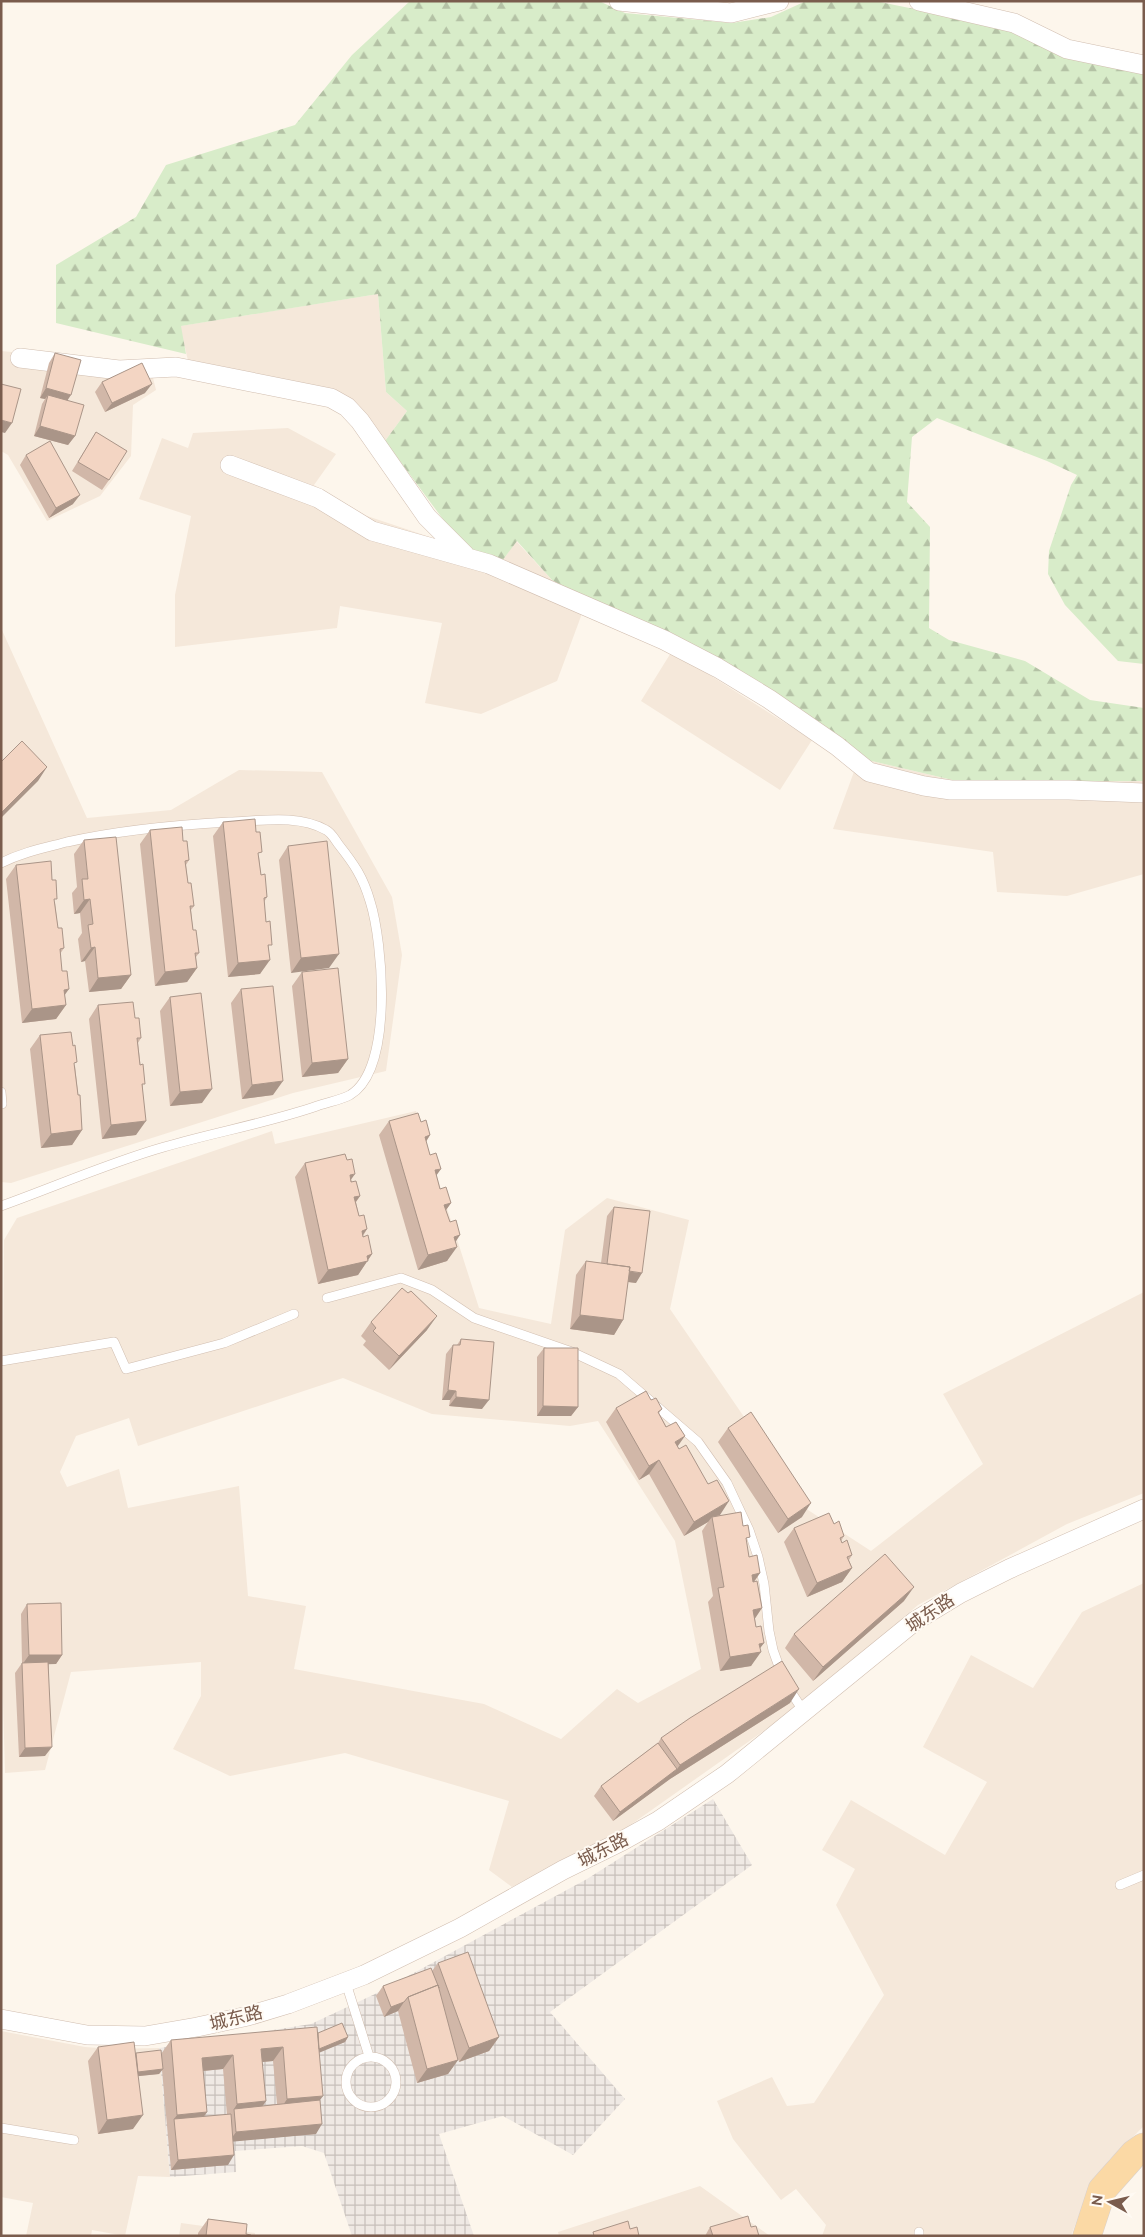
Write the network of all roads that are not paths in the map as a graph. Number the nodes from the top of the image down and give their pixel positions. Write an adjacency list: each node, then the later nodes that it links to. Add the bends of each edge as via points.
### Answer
1 (619, 1): 2 (street, via 731,13)
2 (779, 1)
3 (919, 1): 4 (street, via 1014,23 1067,49)
4 (1144, 65)
5 (20, 358): 7 (street, via 119,370 176,366 331,398 347,407 360,421 427,517)
6 (230, 465): 7 (street, via 318,498 372,531)
7 (470, 559): 8 (street, via 489,564 664,640 718,668 803,722 869,772 951,790)
8 (1144, 793)
9 (1, 863): 12 (lane, via 21,853 109,832 246,821 297,821 314,825 329,832 358,868 378,937 381,985 379,1038 375,1054 360,1086 351,1094 162,1148)
10 (1, 1092): 11 (lane)
11 (2, 1104)
12 (1, 1206)
13 (327, 1298): 17 (lane, via 401,1278 417,1283 474,1318 588,1358 619,1374 698,1442 727,1483 750,1530 764,1584 773,1650 779,1669)
14 (294, 1314): 15 (lane, via 224,1343 126,1368 114,1342)
15 (1, 1361)
16 (1144, 1509): 17 (street, 城东路, via 961,1593 915,1621)
17 (804, 1712): 20 (street, 城东路, via 727,1774 658,1821 413,1953)
18 (1144, 1875): 19 (lane)
19 (1120, 1885)
20 (346, 1983): 21 (street, 城东路, via 248,2016 144,2036 87,2035); 22 (lane)
21 (1, 2019)
22 (369, 2056): 22 (lane, via 388,2062 397,2079 391,2098 375,2107 357,2103 346,2083 355,2062)
23 (1, 2128): 24 (lane)
24 (74, 2140)
25 (1144, 2147): 26 (main road, via 1102,2190)
26 (1087, 2236)

